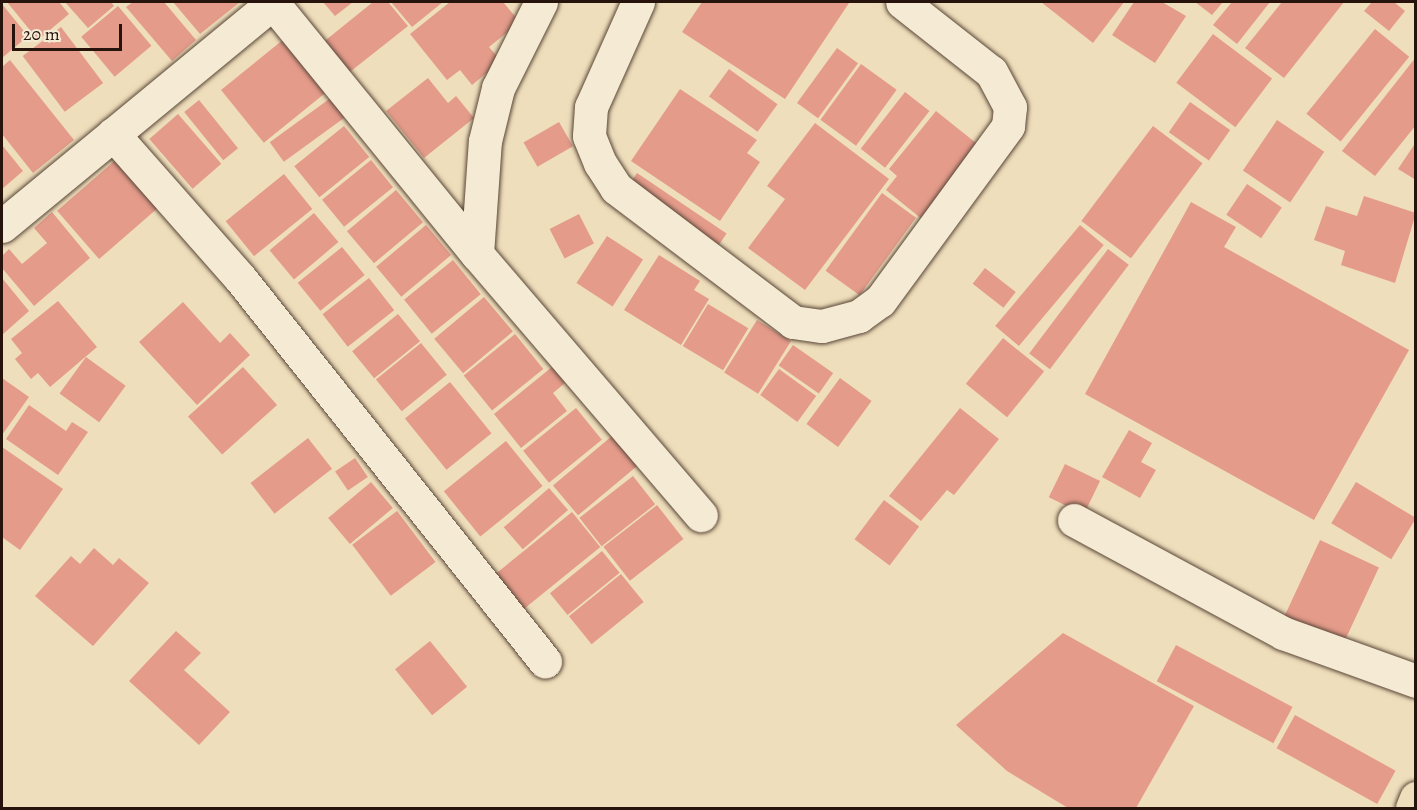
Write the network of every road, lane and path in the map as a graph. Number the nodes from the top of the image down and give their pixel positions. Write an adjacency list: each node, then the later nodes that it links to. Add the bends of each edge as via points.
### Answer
1 (272, 2): 5 (street); 7 (street)
2 (541, 2): 7 (street, via 496,98 485,141)
3 (638, 2): 4 (street, via 591,107 589,136 600,163 616,188 793,322 822,326 859,316 880,301 1008,126 1010,107 991,72)
4 (902, 2)
5 (113, 134): 6 (street); 10 (street, via 248,286)
6 (2, 225)
7 (477, 254): 8 (street)
8 (700, 515)
9 (1074, 520): 11 (street, via 1283,633)
10 (545, 662)
11 (1416, 681)
12 (1416, 798): 13 (highway)
13 (1412, 808)

